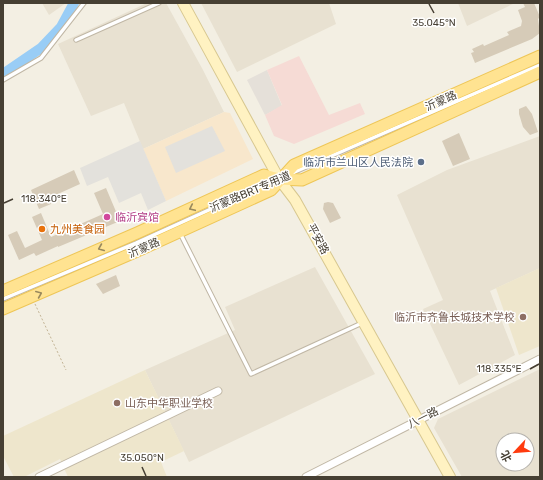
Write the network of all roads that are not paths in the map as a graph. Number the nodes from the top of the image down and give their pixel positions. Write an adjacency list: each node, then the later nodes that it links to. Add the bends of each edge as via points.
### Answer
1 (84, 3): 8 (lane, via 41,58)
2 (160, 3): 4 (lane)
3 (183, 3): 9 (main road, 平安路)
4 (76, 40)
5 (540, 56): 9 (main road, 沂蒙路, via 294,165)
6 (540, 65): 9 (lane, 沂蒙路BRT专用道)
7 (540, 72): 9 (main road, 沂蒙路, via 302,180)
8 (3, 80)
9 (280, 179): 10 (main road, 沂蒙路, via 271,190); 11 (main road, 沂蒙路, one-way to 11, via 264,175); 12 (lane, 沂蒙路BRT专用道, via 268,182 136,243); 14 (main road, 平安路, via 296,200)
10 (180, 232): 13 (main road, 沂蒙路, one-way to 10); 14 (lane, via 251,374)
11 (3, 291)
12 (3, 299)
13 (3, 309)
14 (364, 322): 17 (main road, 平安路)
15 (540, 359): 17 (street, 八一路)
16 (218, 391): 18 (street)
17 (419, 420): 19 (street, 八一路); 20 (main road, 平安路)
18 (39, 477)
19 (306, 477)
20 (450, 477)

